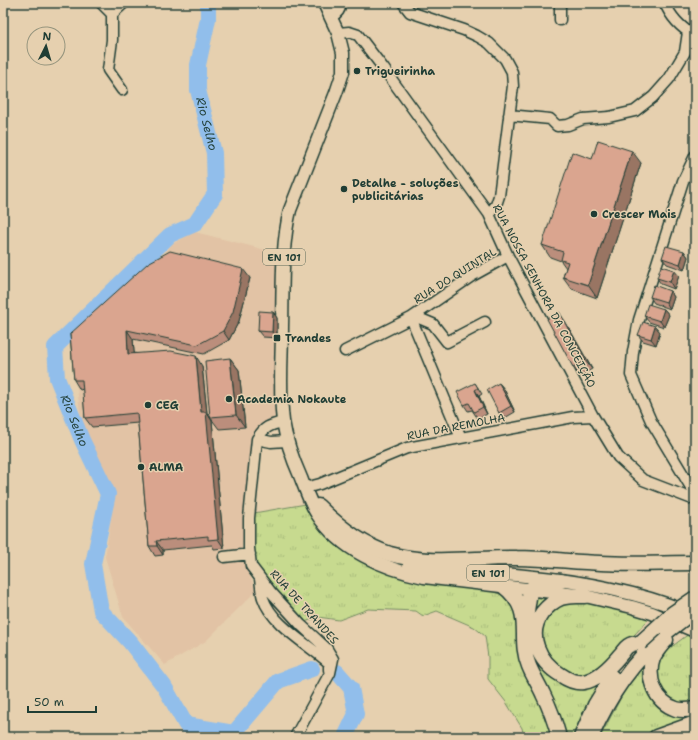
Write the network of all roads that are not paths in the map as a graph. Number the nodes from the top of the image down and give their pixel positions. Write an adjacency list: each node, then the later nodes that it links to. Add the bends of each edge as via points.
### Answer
1 (101, 3): 8 (street)
2 (124, 3): 8 (street)
3 (324, 3): 9 (main road, EN 101)
4 (340, 3): 9 (street, via 337,14)
5 (402, 3): 14 (street, via 410,12 477,36 489,43 505,59 512,72)
6 (560, 3): 10 (street)
7 (665, 3): 12 (street, via 678,24)
8 (112, 14): 13 (street, via 108,70)
9 (331, 17): 11 (main road, EN 101)
10 (560, 20)
11 (338, 33): 16 (street, RUA NOSSA SENHORA DA CONCEIÇÃO, via 349,32 358,35); 22 (main road, EN 101, via 343,53 343,72 286,226 282,309)
12 (691, 34): 14 (street, via 685,52 669,79 653,97 635,111 557,126 550,119)
13 (122, 90)
14 (509, 115): 16 (street, via 499,196)
15 (695, 156): 27 (street, via 683,182 639,320 631,375 651,421)
16 (489, 214): 17 (street, RUA NOSSA SENHORA DA CONCEIÇÃO)
17 (508, 256): 18 (street, RUA DO QUINTAL, via 472,276); 21 (street, RUA NOSSA SENHORA DA CONCEIÇÃO)
18 (412, 317): 19 (street, RUA DO QUINTAL, via 433,324 447,342); 20 (street, RUA DO QUINTAL); 23 (street)
19 (486, 322)
20 (345, 351)
21 (593, 416): 23 (street, RUA DA REMOLHA, via 573,417); 28 (street, RUA NOSSA SENHORA DA CONCEIÇÃO, via 618,456 643,480)
22 (283, 422): 24 (street, via 262,430); 25 (main road, EN 101)
23 (461, 438): 26 (street, RUA DA REMOLHA, via 407,448)
24 (257, 440): 25 (street); 30 (street, RUA DE TRANDES, via 249,518)
25 (287, 441): 26 (main road, EN 101)
26 (305, 488): 29 (main road, EN 101); 35 (main road, EN 101, via 318,516 331,531 349,546 376,561 408,574)
27 (695, 494)
28 (695, 500)
29 (318, 506): 32 (highway, via 343,530 365,543 391,554 416,559 512,558 613,564); 34 (main road, EN 101, via 343,535 387,559 433,568)
30 (250, 554): 31 (street); 33 (street, RUA DE TRANDES, via 251,566)
31 (224, 557)
32 (695, 563)
33 (260, 577): 45 (street, RUA DE TRANDES, via 270,591 327,649 333,659); 45 (street, via 262,597 270,613 329,663)
34 (561, 581): 36 (highway, via 538,582); 40 (main road, EN 101, via 597,586 651,600)
35 (502, 585): 36 (main road, EN 101); 43 (highway, via 516,598 520,606)
36 (531, 589): 37 (main road, EN 101); 43 (highway)
37 (585, 596): 42 (main road, EN 101, via 645,611); 44 (highway, via 561,598 548,606 539,617 535,641 540,656 551,669 576,682 592,679 606,670 629,645)
38 (695, 598): 44 (highway, bridge, via 673,613)
39 (695, 610): 41 (highway, bridge)
40 (695, 616)
41 (668, 630): 44 (highway); 46 (highway, via 666,640 653,659 653,688 666,704 677,709)
42 (695, 631)
43 (525, 635): 49 (highway, via 526,658 549,707)
44 (645, 645): 50 (highway, via 620,666 602,692); 51 (highway, via 620,682)
45 (330, 673): 48 (street, RUA DE TRANDES)
46 (695, 709)
47 (695, 723): 52 (highway)
48 (295, 737)
49 (559, 737)
50 (581, 737)
51 (591, 737)
52 (656, 737)

